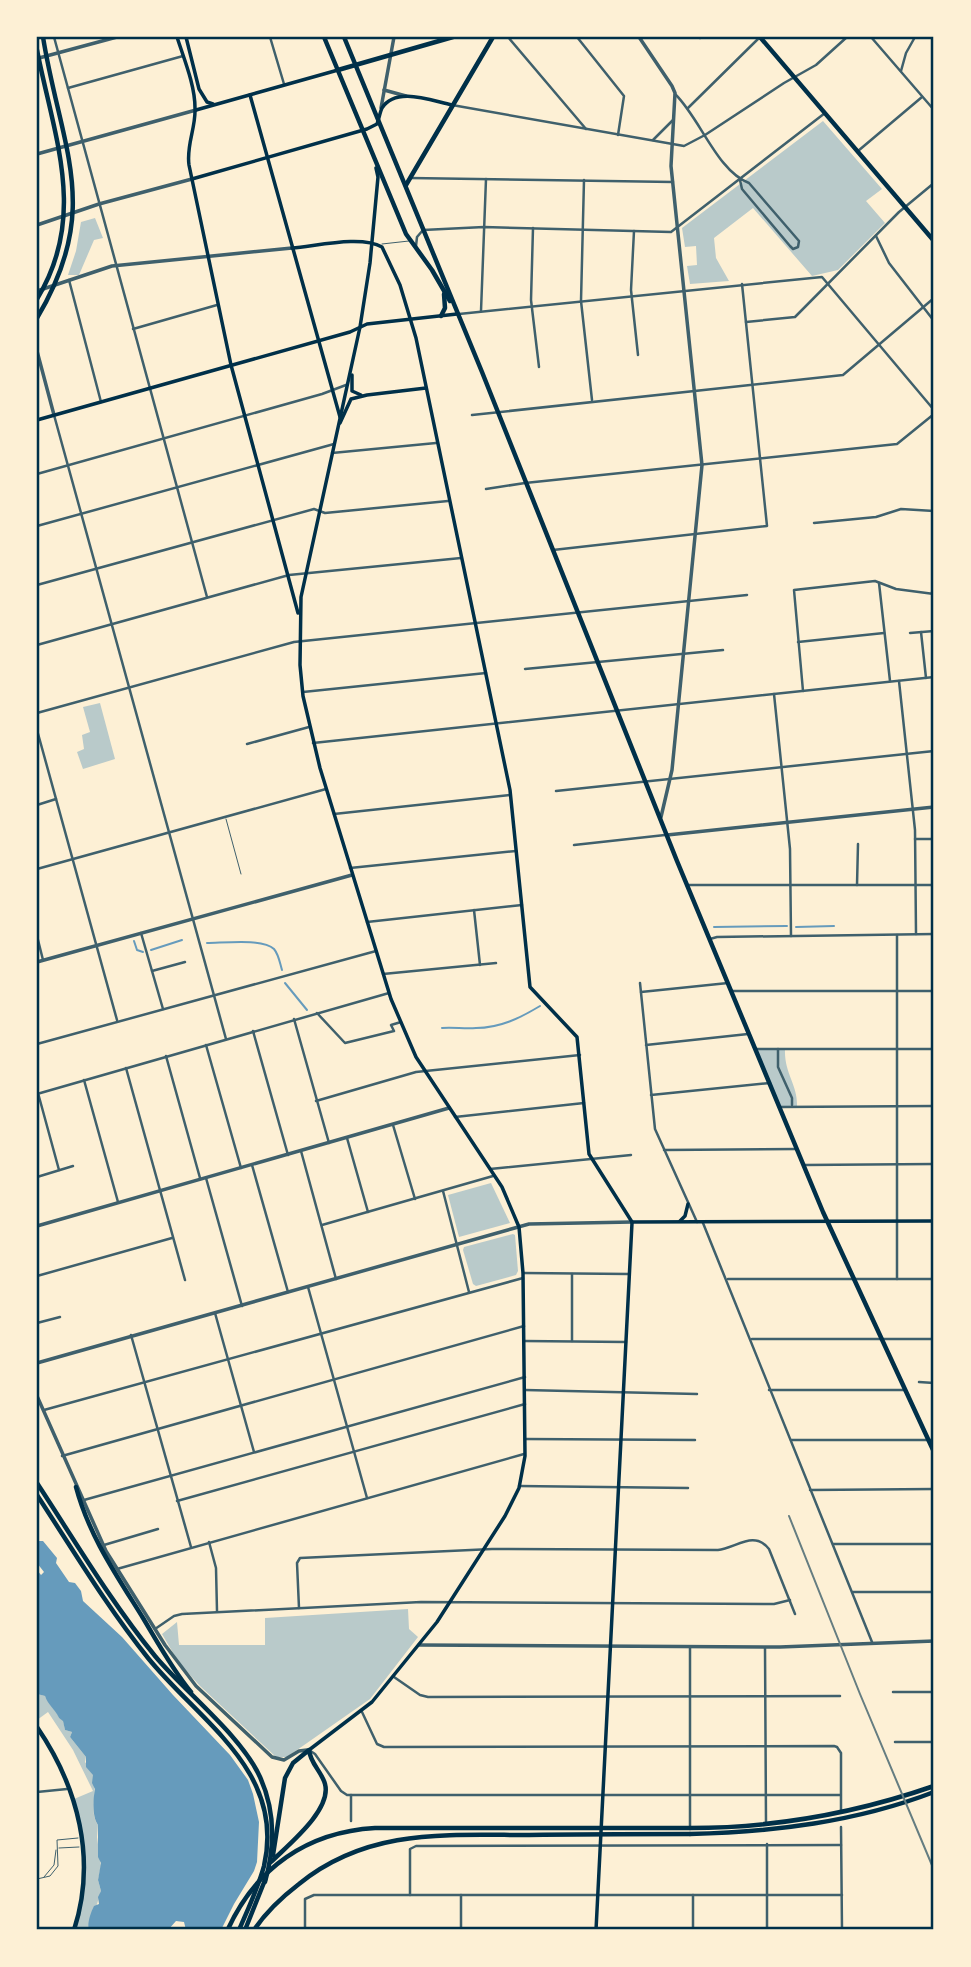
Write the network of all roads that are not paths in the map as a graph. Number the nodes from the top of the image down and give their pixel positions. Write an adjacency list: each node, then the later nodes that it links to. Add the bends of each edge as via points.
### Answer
1 (43, 37): 90 (main road, via 69,152 74,208 67,249)
2 (54, 37): 20 (street)
3 (117, 37): 20 (street)
4 (177, 37): 22 (main road)
5 (186, 37): 35 (main road, via 202,97)
6 (270, 37): 28 (street)
7 (324, 37): 25 (main road)
8 (344, 37): 24 (main road)
9 (394, 37): 21 (street)
10 (453, 37): 21 (main road)
11 (493, 37): 36 (main road)
12 (508, 37): 44 (street)
13 (577, 37): 46 (street, via 624,96)
14 (639, 37): 31 (street)
15 (760, 37): 27 (main road); 37 (street)
16 (848, 37): 27 (street)
17 (872, 37): 26 (street)
18 (915, 37): 26 (street)
19 (37, 51): 91 (main road, via 61,155 65,211 56,259)
20 (58, 53): 23 (street); 29 (street)
21 (391, 55): 24 (main road); 30 (street)
22 (183, 56): 29 (street); 38 (main road)
23 (37, 58)
24 (355, 65): 25 (main road); 43 (main road)
25 (338, 70): 28 (main road); 45 (main road)
26 (901, 71): 34 (street)
27 (794, 77): 41 (main road); 47 (street)
28 (284, 86): 32 (main road)
29 (68, 88): 49 (street)
30 (384, 90): 33 (street); 39 (street)
31 (675, 93): 37 (street); 42 (street)
32 (250, 95): 35 (main road); 54 (main road)
33 (406, 96): 36 (main road); 39 (main road, via 393,99)
34 (922, 96): 40 (street); 51 (street)
35 (215, 105): 38 (main road)
36 (452, 105): 44 (street); 55 (main road)
37 (688, 108): 47 (street)
38 (196, 110): 49 (street); 57 (main road, via 188,146)
39 (381, 110): 43 (main road)
40 (934, 110)
41 (825, 113): 51 (main road); 59 (street)
42 (673, 120): 48 (street); 50 (street)
43 (379, 122): 45 (main road); 62 (main road)
44 (586, 129): 46 (street)
45 (363, 130): 52 (main road); 54 (main road)
46 (618, 135): 48 (street)
47 (705, 135): 50 (street, via 684,146); 59 (street)
48 (651, 141): 50 (street)
49 (82, 142): 53 (street); 63 (street)
50 (670, 145): 60 (street)
51 (858, 151): 64 (main road)
52 (372, 152): 77 (main road); 79 (main road, via 378,177)
53 (37, 154)
54 (267, 158): 57 (main road); 81 (main road)
55 (410, 178): 56 (street); 62 (main road)
56 (486, 178): 58 (street); 69 (street)
57 (192, 179): 63 (street); 83 (main road)
58 (584, 180): 60 (street); 72 (street)
59 (740, 180): 65 (street, via 749,183); 66 (street, via 741,189); 71 (street)
60 (673, 182): 71 (street)
61 (934, 183): 64 (street)
62 (406, 186): 73 (main road)
63 (99, 204): 68 (street); 84 (street)
64 (905, 207): 76 (street); 78 (main road)
65 (777, 217): 66 (street); 67 (street)
66 (770, 223): 74 (street)
67 (783, 224): 74 (street); 74 (street, via 799,242 798,247 793,248)
68 (37, 225)
69 (484, 227): 70 (street); 73 (street); 98 (street)
70 (533, 228): 72 (street); 96 (street)
71 (678, 228): 75 (street); 89 (street)
72 (583, 229): 75 (street); 94 (street)
73 (423, 230): 82 (street, via 416,237); 100 (main road)
74 (776, 230)
75 (634, 231): 92 (street)
76 (876, 236): 87 (street); 97 (street, via 889,263)
77 (411, 240): 80 (lane); 82 (main road)
78 (934, 241)
79 (372, 242): 80 (main road); 81 (main road); 106 (main road)
80 (379, 244): 103 (main road)
81 (292, 248): 83 (street); 108 (main road)
82 (417, 249): 88 (main road)
83 (208, 257): 84 (street); 95 (main road)
84 (116, 267): 85 (street); 107 (street)
85 (69, 280): 91 (street); 123 (street)
86 (742, 284): 87 (street, via 818,276); 89 (street); 105 (street)
87 (828, 284): 105 (street, via 795,317); 109 (street)
88 (443, 289): 100 (main road); 101 (main road)
89 (684, 291): 92 (street); 119 (street)
90 (50, 293): 99 (main road); 102 (main road)
91 (37, 296)
92 (631, 296): 94 (street); 111 (street)
93 (934, 298): 97 (street)
94 (582, 301): 96 (street); 122 (street)
95 (219, 304): 107 (street); 113 (main road)
96 (533, 306): 98 (street); 114 (street)
97 (923, 308): 104 (street); 109 (street)
98 (481, 311): 100 (street)
99 (37, 312)
100 (458, 314): 101 (main road); 124 (main road)
101 (441, 316): 103 (main road)
102 (37, 318)
103 (411, 319): 106 (main road); 118 (main road)
104 (934, 321)
105 (746, 323): 115 (street)
106 (360, 327): 108 (main road); 112 (main road)
107 (133, 329): 117 (street)
108 (318, 341): 113 (main road); 120 (main road)
109 (879, 344): 115 (street, via 843,375); 125 (street)
110 (37, 351): 126 (street)
111 (638, 355)
112 (354, 359): 116 (main road); 121 (main road, via 352,391)
113 (232, 365): 117 (main road); 128 (main road)
114 (539, 367)
115 (752, 384): 119 (street); 136 (street)
116 (348, 385): 120 (street); 129 (main road)
117 (149, 388): 123 (main road); 132 (street)
118 (426, 388): 121 (main road); 133 (main road)
119 (694, 390): 122 (street); 139 (street)
120 (332, 391): 128 (street); 129 (main road)
121 (367, 395): 131 (main road, via 349,401)
122 (592, 401): 124 (street)
123 (101, 402): 126 (main road)
124 (498, 412): 127 (street); 141 (main road)
125 (934, 412): 136 (street, via 897,444)
126 (54, 415): 130 (main road); 137 (street)
127 (472, 415)
128 (245, 416): 132 (street); 138 (main road)
129 (340, 417): 131 (main road)
130 (37, 420)
131 (339, 425): 134 (main road)
132 (163, 439): 137 (street); 142 (street)
133 (438, 443): 135 (street); 144 (main road)
134 (334, 444): 135 (main road); 138 (street)
135 (332, 453): 145 (main road)
136 (760, 459): 139 (street); 151 (street, via 767,526)
137 (67, 465): 140 (street); 147 (street)
138 (259, 465): 142 (street); 148 (main road)
139 (702, 465): 141 (street); 151 (street)
140 (37, 474)
141 (525, 483): 143 (street); 153 (main road)
142 (176, 488): 147 (street); 152 (street)
143 (486, 489)
144 (450, 500): 145 (street); 154 (main road)
145 (319, 511): 148 (street); 156 (main road)
146 (934, 511): 149 (street, via 911,508 876,517)
147 (80, 513): 150 (street); 155 (street)
148 (274, 520): 152 (street); 157 (main road)
149 (814, 523)
150 (37, 526)
151 (695, 533): 153 (street); 164 (street)
152 (191, 542): 155 (street); 163 (street)
153 (552, 550): 165 (main road)
154 (461, 558): 156 (street); 167 (main road)
155 (96, 569): 160 (street); 168 (street)
156 (306, 574): 157 (street); 166 (main road)
157 (289, 575): 163 (street); 166 (main road)
158 (934, 575): 161 (street)
159 (879, 583): 161 (street); 171 (street); 174 (street, via 796,588)
160 (37, 585)
161 (933, 593)
162 (747, 595): 164 (street)
163 (207, 597): 168 (street)
164 (688, 600): 165 (street); 177 (street)
165 (577, 611): 167 (street); 178 (main road)
166 (299, 618): 173 (main road)
167 (475, 622): 173 (street); 180 (main road)
168 (112, 624): 175 (street); 185 (street)
169 (934, 631): 170 (street)
170 (921, 632): 172 (street); 182 (street)
171 (884, 633): 174 (street); 184 (street)
172 (910, 634)
173 (300, 641): 185 (street); 187 (main road)
174 (798, 642): 186 (street)
175 (37, 645)
176 (723, 650): 177 (street)
177 (683, 653): 178 (street); 189 (street)
178 (597, 662): 179 (street); 190 (main road)
179 (525, 668)
180 (485, 673): 187 (street); 192 (main road)
181 (934, 677): 182 (street)
182 (926, 678): 183 (street)
183 (899, 681): 184 (street); 198 (street)
184 (890, 682): 186 (street)
185 (129, 687): 191 (street); 213 (street)
186 (803, 691): 188 (street)
187 (303, 692): 193 (main road)
188 (774, 694): 189 (street); 199 (street)
189 (678, 705): 190 (street); 200 (street)
190 (616, 711): 192 (street); 201 (main road)
191 (37, 713)
192 (496, 724): 195 (street); 204 (main road)
193 (309, 727): 195 (main road); 196 (street)
194 (37, 730): 205 (street)
195 (313, 743): 202 (main road)
196 (247, 744)
197 (934, 751): 198 (street)
198 (907, 753): 199 (street); 208 (street)
199 (782, 767): 200 (street); 212 (street)
200 (671, 778): 201 (street); 211 (street)
201 (645, 781): 203 (street); 211 (main road)
202 (326, 789): 209 (main road); 210 (street)
203 (556, 791)
204 (510, 795): 209 (street); 219 (main road)
205 (56, 799): 206 (street); 220 (street)
206 (37, 805)
207 (934, 807): 208 (street)
208 (913, 809): 212 (street); 215 (street)
209 (334, 814): 222 (main road)
210 (225, 817): 213 (street); 223 (lane)
211 (660, 819): 214 (main road)
212 (788, 822): 214 (street); 225 (street)
213 (169, 832): 220 (street); 232 (street)
214 (667, 835): 218 (street); 229 (main road)
215 (915, 839): 216 (street); 227 (street)
216 (934, 839)
217 (858, 844): 226 (street)
218 (574, 845)
219 (516, 851): 222 (street); 230 (main road)
220 (72, 859): 221 (street); 241 (street)
221 (37, 869)
222 (350, 869): 224 (main road)
223 (241, 874)
224 (352, 875): 232 (street); 233 (main road)
225 (791, 885): 226 (street); 229 (street); 239 (street)
226 (857, 885): 227 (street)
227 (916, 885): 228 (street); 236 (street)
228 (934, 885)
229 (688, 886): 240 (main road)
230 (522, 905): 231 (street); 273 (main road, via 530,987 577,1037)
231 (474, 910): 233 (street); 247 (street)
232 (193, 919): 234 (street); 257 (street)
233 (367, 922): 242 (main road)
234 (141, 933): 241 (street); 248 (street)
235 (897, 934): 236 (street); 239 (street); 253 (street)
236 (916, 934): 237 (street)
237 (934, 934)
238 (37, 936): 243 (street)
239 (792, 936): 240 (street)
240 (710, 939): 251 (main road)
241 (96, 946): 243 (street); 261 (street)
242 (376, 951): 249 (main road); 257 (street)
243 (44, 960): 244 (street)
244 (37, 962)
245 (185, 962): 248 (street)
246 (496, 963): 247 (street)
247 (480, 965): 249 (street)
248 (152, 971): 258 (street)
249 (383, 974): 256 (main road)
250 (640, 983): 255 (street)
251 (728, 983): 252 (main road); 255 (street)
252 (732, 991): 253 (street); 264 (main road)
253 (897, 991): 254 (street); 271 (street)
254 (934, 991)
255 (641, 992): 268 (street)
256 (389, 993): 259 (street); 262 (main road)
257 (214, 995): 258 (street); 265 (street)
258 (163, 1009): 261 (street)
259 (317, 1013): 260 (street); 262 (street, via 345,1043 394,1031 391,1026)
260 (294, 1019): 263 (street); 281 (street)
261 (117, 1021): 266 (street)
262 (401, 1022): 276 (main road)
263 (253, 1031): 265 (street); 295 (street)
264 (749, 1034): 268 (street); 269 (main road)
265 (226, 1039): 267 (street)
266 (37, 1044)
267 (206, 1045): 274 (street); 303 (street)
268 (646, 1045): 280 (street)
269 (756, 1049): 270 (street); 278 (main road)
270 (778, 1049): 271 (street); 286 (street, via 778,1068)
271 (897, 1049): 272 (street); 283 (street)
272 (934, 1049)
273 (580, 1055): 276 (street); 282 (main road)
274 (166, 1056): 275 (street); 308 (street)
275 (126, 1068): 277 (street); 309 (street)
276 (424, 1071): 281 (street); 287 (main road)
277 (84, 1080): 279 (street); 312 (street)
278 (770, 1083): 280 (street); 285 (main road)
279 (38, 1094): 305 (street)
280 (652, 1095): 293 (street, via 655,1129)
281 (316, 1101): 291 (street)
282 (583, 1103): 288 (street); 297 (main road)
283 (897, 1106): 284 (street); 286 (street); 301 (street)
284 (934, 1106)
285 (780, 1107): 286 (street); 292 (main road)
286 (792, 1107)
287 (449, 1108): 288 (main road); 289 (street)
288 (455, 1117): 304 (main road)
289 (393, 1125): 290 (street); 311 (street)
290 (347, 1138): 291 (street); 314 (street)
291 (329, 1143): 294 (street)
292 (797, 1149): 293 (street); 300 (main road)
293 (664, 1150): 313 (street)
294 (301, 1151): 295 (street); 322 (street)
295 (288, 1155): 299 (street)
296 (631, 1155): 297 (street)
297 (592, 1159): 304 (street); 315 (main road)
298 (934, 1164): 301 (street)
299 (252, 1165): 303 (street); 339 (street)
300 (804, 1165): 301 (street); 316 (main road)
301 (898, 1165): 317 (street)
302 (73, 1166): 305 (street)
303 (241, 1168): 308 (street)
304 (490, 1169): 306 (main road)
305 (59, 1170): 307 (street)
306 (494, 1176): 310 (street); 324 (main road)
307 (37, 1177)
308 (203, 1179): 309 (street); 340 (street)
309 (160, 1191): 312 (street); 325 (street)
310 (443, 1191): 311 (street); 326 (street)
311 (415, 1199): 314 (street)
312 (119, 1203): 323 (street)
313 (688, 1205): 319 (main road); 320 (street)
314 (368, 1212): 322 (street)
315 (632, 1222): 319 (main road); 324 (street); 328 (main road)
316 (827, 1222): 317 (main road); 321 (main road); 333 (main road)
317 (897, 1222): 318 (main road); 334 (street)
318 (934, 1222)
319 (678, 1223): 320 (main road)
320 (697, 1223): 321 (main road)
321 (703, 1223): 332 (street)
322 (321, 1225): 331 (street)
323 (37, 1226)
324 (519, 1227): 326 (street); 330 (main road)
325 (173, 1237): 329 (street); 336 (street)
326 (456, 1244): 331 (street); 338 (street)
327 (572, 1274): 328 (street); 330 (street); 351 (street)
328 (630, 1274): 352 (main road)
329 (37, 1276)
330 (523, 1276): 338 (street); 344 (main road)
331 (336, 1279): 337 (street)
332 (726, 1279): 333 (street); 347 (street)
333 (853, 1279): 334 (street); 348 (main road)
334 (897, 1279): 335 (street)
335 (934, 1279)
336 (185, 1280)
337 (308, 1287): 339 (street); 345 (street)
338 (468, 1292): 345 (street)
339 (288, 1293): 340 (street)
340 (242, 1306): 341 (street)
341 (215, 1313): 346 (street); 353 (street)
342 (60, 1317): 343 (street)
343 (37, 1323)
344 (524, 1326): 350 (main road); 356 (street)
345 (321, 1333): 353 (street); 356 (street)
346 (131, 1335): 354 (street); 357 (street)
347 (751, 1339): 348 (street); 361 (street)
348 (881, 1339): 349 (street); 362 (main road)
349 (934, 1339)
350 (524, 1341): 351 (street); 355 (main road)
351 (572, 1341): 352 (street)
352 (626, 1342): 363 (main road)
353 (228, 1360): 357 (street); 367 (street)
354 (37, 1363)
355 (525, 1377): 360 (main road); 369 (street)
356 (334, 1380): 367 (street); 369 (street)
357 (144, 1382): 368 (street); 370 (street)
358 (919, 1382): 359 (street)
359 (934, 1383)
360 (526, 1390): 363 (street); 366 (main road)
361 (769, 1390): 362 (street); 374 (street)
362 (905, 1390): 375 (main road)
363 (624, 1393): 364 (street); 372 (main road)
364 (698, 1394)
365 (37, 1396): 368 (street)
366 (526, 1404): 371 (main road); 376 (street)
367 (241, 1406): 370 (street); 378 (street)
368 (42, 1411): 380 (street)
369 (347, 1426): 376 (street); 378 (street)
370 (157, 1430): 380 (street); 381 (street)
371 (525, 1438): 372 (street); 379 (main road)
372 (621, 1439): 373 (street); 385 (main road)
373 (695, 1440)
374 (790, 1440): 375 (street); 388 (street)
375 (932, 1440): 377 (main road)
376 (354, 1451): 390 (street); 392 (street)
377 (934, 1451)
378 (254, 1453): 381 (street)
379 (525, 1453): 383 (main road); 390 (street)
380 (62, 1456): 384 (street)
381 (170, 1476): 391 (street); 392 (street)
382 (37, 1483): 426 (main road, via 146,1645)
383 (519, 1486): 385 (street); 399 (main road)
384 (76, 1487): 391 (street); 426 (main road, via 106,1560 178,1674)
385 (619, 1488): 386 (street); 400 (main road)
386 (688, 1488)
387 (934, 1489): 388 (street)
388 (810, 1490): 395 (street)
389 (37, 1498): 465 (main road, via 141,1649 236,1752 254,1780 265,1815 265,1852 256,1891)
390 (367, 1498): 394 (street)
391 (84, 1500): 397 (street)
392 (177, 1501): 398 (street)
393 (158, 1529): 397 (street)
394 (209, 1542): 398 (street); 408 (street, via 216,1568)
395 (833, 1544): 396 (street); 402 (street)
396 (934, 1544)
397 (103, 1545): 401 (street)
398 (191, 1547): 401 (street)
399 (482, 1549): 400 (street); 405 (main road); 407 (street, via 298,1559)
400 (615, 1550): 404 (street, via 718,1550 761,1541 769,1549); 406 (main road)
401 (117, 1569): 410 (street)
402 (853, 1592): 403 (street); 412 (street)
403 (934, 1592)
404 (790, 1600): 406 (street, via 774,1604); 409 (street)
405 (450, 1602): 406 (street); 407 (street); 413 (main road)
406 (613, 1603): 414 (main road)
407 (299, 1608): 408 (street)
408 (217, 1612): 410 (street, via 177,1614)
409 (795, 1614)
410 (155, 1629): 432 (street, via 196,1686 268,1754 284,1760)
411 (934, 1641): 412 (street)
412 (872, 1642): 415 (street)
413 (418, 1645): 414 (street); 417 (main road)
414 (610, 1647): 416 (street); 421 (main road)
415 (765, 1647): 416 (street); 423 (street)
416 (690, 1648): 422 (street)
417 (392, 1676): 421 (street, via 424,1697); 424 (main road)
418 (893, 1692): 419 (street)
419 (934, 1692)
420 (840, 1696): 423 (street)
421 (608, 1697): 422 (street); 429 (main road)
422 (690, 1697): 423 (street); 430 (street)
423 (765, 1697): 431 (street)
424 (361, 1711): 429 (street, via 377,1744 384,1747); 432 (main road)
425 (37, 1727): 434 (main road)
426 (233, 1740): 456 (main road, via 257,1770 267,1798 272,1837)
427 (895, 1742): 428 (street)
428 (934, 1742)
429 (605, 1746): 430 (street); 440 (main road)
430 (691, 1746): 431 (street); 441 (street)
431 (765, 1746): 438 (street); 439 (street, via 837,1747)
432 (309, 1750): 437 (street, via 341,1791); 456 (main road, via 287,1773); 464 (main road, via 324,1781 326,1800 262,1871)
433 (934, 1786): 442 (main road)
434 (71, 1788): 435 (street); 449 (main road)
435 (37, 1792)
436 (934, 1792): 443 (main road)
437 (351, 1795): 440 (street); 444 (street)
438 (765, 1795): 439 (street); 441 (street); 445 (street)
439 (841, 1795): 442 (street)
440 (603, 1796): 441 (street); 450 (main road)
441 (691, 1796): 448 (street)
442 (841, 1812): 445 (main road)
443 (845, 1818): 446 (main road); 448 (main road, via 764,1830)
444 (351, 1821)
445 (766, 1825): 448 (main road)
446 (841, 1827): 452 (street)
447 (588, 1831): 448 (main road); 464 (main road, via 359,1829 327,1836 297,1849 260,1878); 467 (main road, via 433,1835 372,1845 330,1862 304,1879)
448 (690, 1831)
449 (82, 1838): 453 (main road); 454 (lane, via 57,1840)
450 (600, 1844): 451 (street); 457 (street, via 412,1847); 459 (main road)
451 (767, 1844): 452 (street); 461 (street)
452 (841, 1845): 462 (street)
453 (83, 1847): 454 (lane); 463 (main road)
454 (57, 1848): 455 (lane, via 54,1865)
455 (37, 1879)
456 (265, 1882): 466 (main road)
457 (410, 1895): 458 (street); 468 (street, via 309,1896)
458 (461, 1895): 459 (street); 469 (street)
459 (597, 1895): 460 (street); 470 (main road)
460 (693, 1895): 461 (street); 471 (street)
461 (767, 1895): 462 (street); 472 (street)
462 (842, 1895): 473 (street)
463 (74, 1930)
464 (228, 1930)
465 (239, 1930)
466 (245, 1930)
467 (254, 1930)
468 (305, 1930)
469 (461, 1930)
470 (596, 1930)
471 (693, 1930)
472 (767, 1930)
473 (842, 1930)

